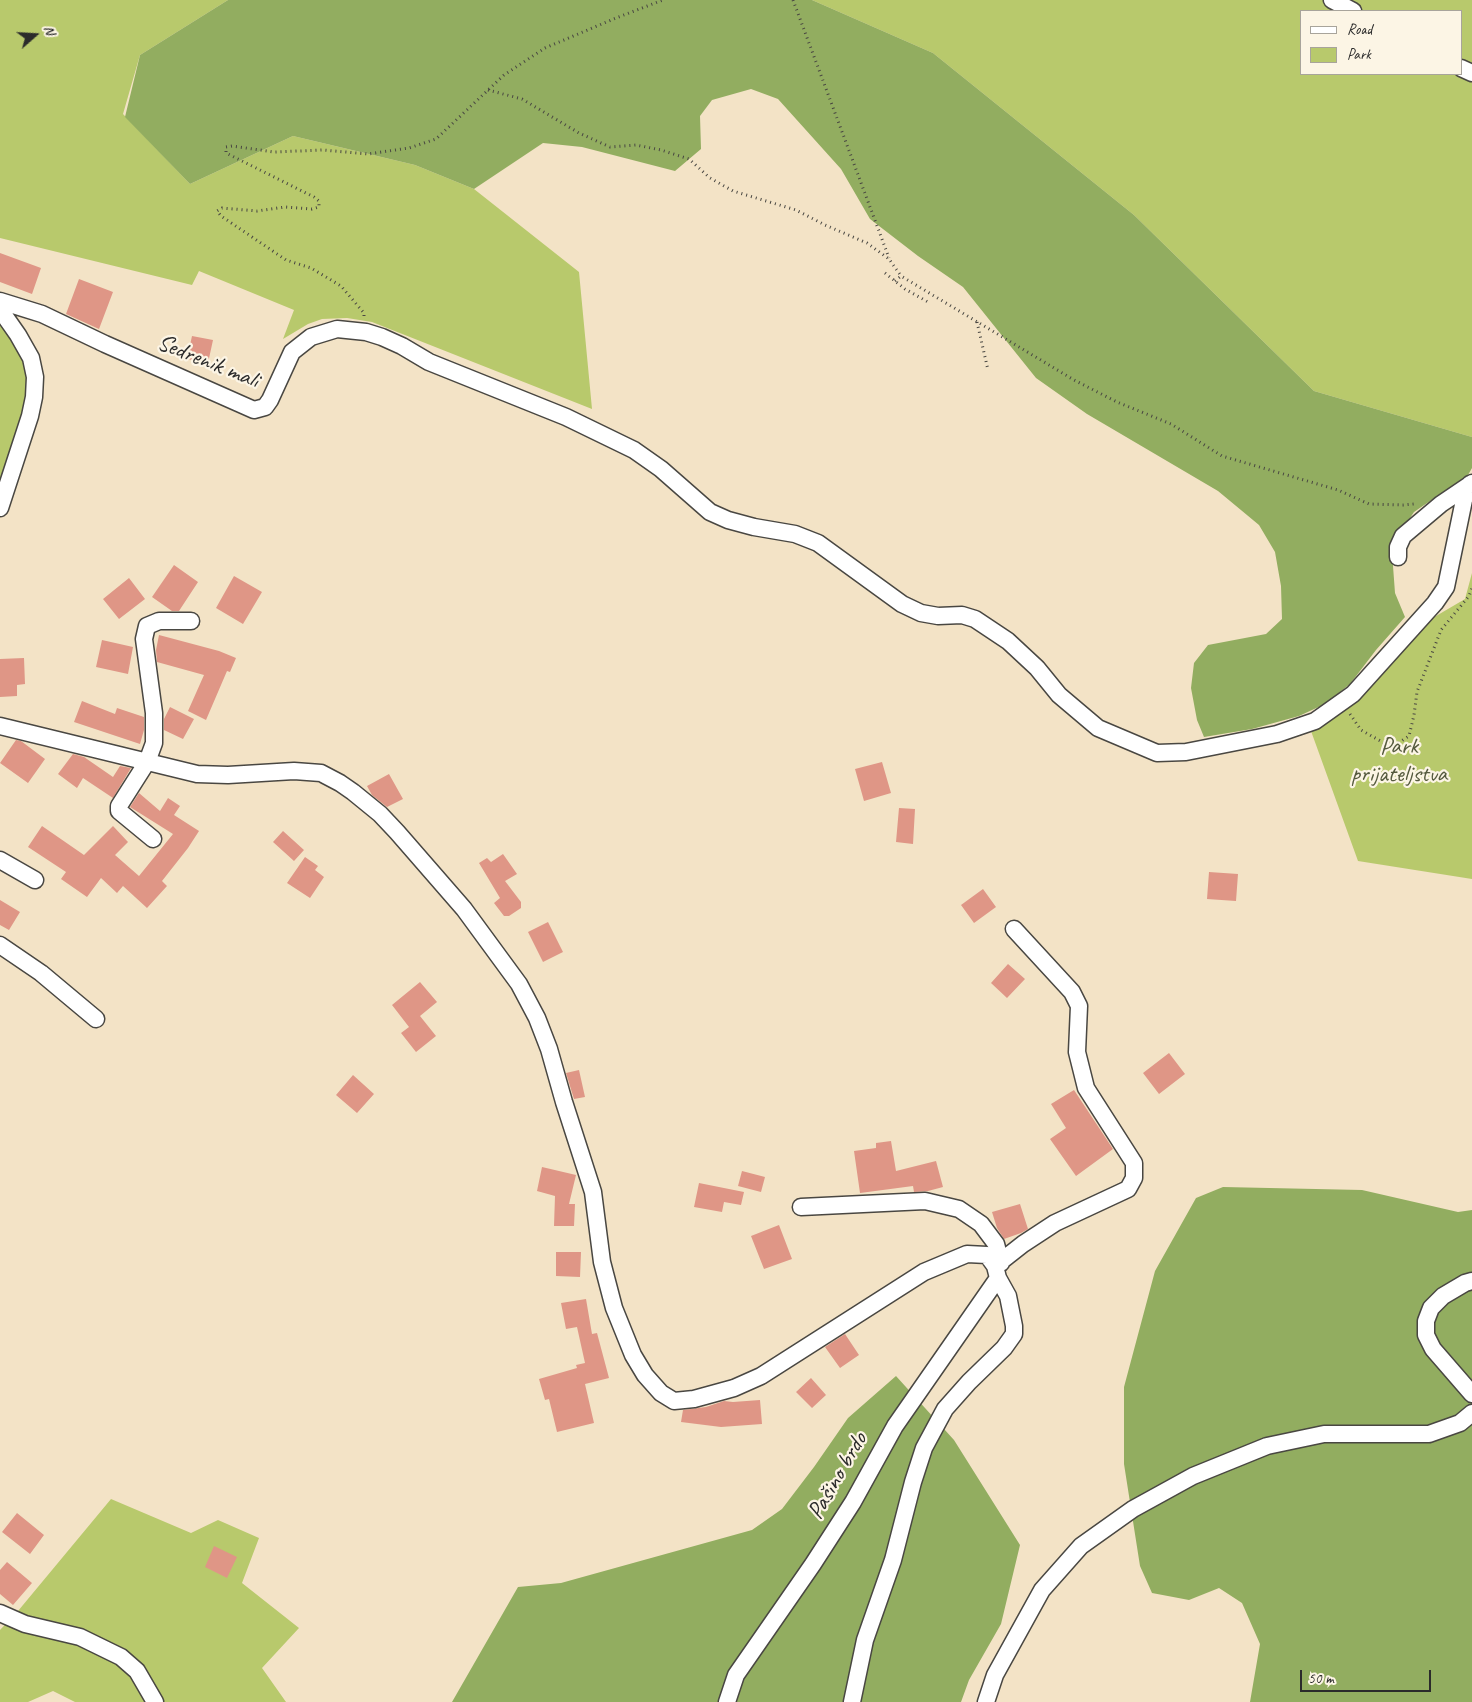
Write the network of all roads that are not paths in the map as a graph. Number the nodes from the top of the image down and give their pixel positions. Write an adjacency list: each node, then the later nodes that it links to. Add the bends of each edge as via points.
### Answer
1 (1332, 0): 2 (street)
2 (1351, 10)
3 (0, 301): 5 (street, Sedrenik mali, via 42,314 254,410 265,407 292,352 311,337 337,329 366,332 402,346 429,362 566,417 634,450 710,512 728,520 795,534 818,543 902,604 938,616 962,615 975,619 1008,641 1037,668 1059,695 1098,728 1157,753 1186,752 1277,734 1315,721 1343,703 1386,659 1446,587 1464,500)
4 (0, 312): 6 (street, via 31,358 36,377 30,416)
5 (1471, 484): 7 (street, via 1403,536)
6 (0, 508)
7 (1398, 558)
8 (191, 621): 10 (street, via 159,621 147,626 144,639 154,713 154,743)
9 (0, 726): 10 (street)
10 (147, 762): 11 (street, via 118,806 119,811); 18 (street, via 197,774 294,771 321,774 340,782 380,814 464,909 519,984 537,1018 594,1192 602,1262 614,1308 644,1375 674,1401 734,1388 761,1376 924,1272 952,1259 967,1254 987,1255)
11 (153, 839)
12 (0, 860): 13 (street)
13 (35, 880)
14 (1014, 929): 18 (street, Pašino brdo, via 1072,992 1079,1006 1077,1052 1086,1088 1134,1163 1134,1178 1128,1189 1055,1224 1022,1244)
15 (0, 945): 16 (street, via 42,973)
16 (96, 1018)
17 (801, 1208): 18 (street, via 925,1201 959,1209 981,1224 996,1244)
18 (998, 1269): 24 (street, Pašino brdo, via 894,1426 813,1564 736,1675); 25 (street, via 1008,1296 1014,1334 945,1410 924,1448 894,1560 865,1640)
19 (1472, 1281): 20 (street, via 1443,1296 1431,1308 1426,1321 1426,1334 1433,1350)
20 (1472, 1394)
21 (1472, 1413): 26 (street, via 1460,1423 1429,1434 1324,1434 1267,1446 1193,1476 1133,1509 1081,1546 1042,1590 995,1675)
22 (0, 1613): 23 (street, via 25,1624 80,1637 122,1657 137,1671)
23 (156, 1702)
24 (727, 1702)
25 (852, 1702)
26 (986, 1702)

